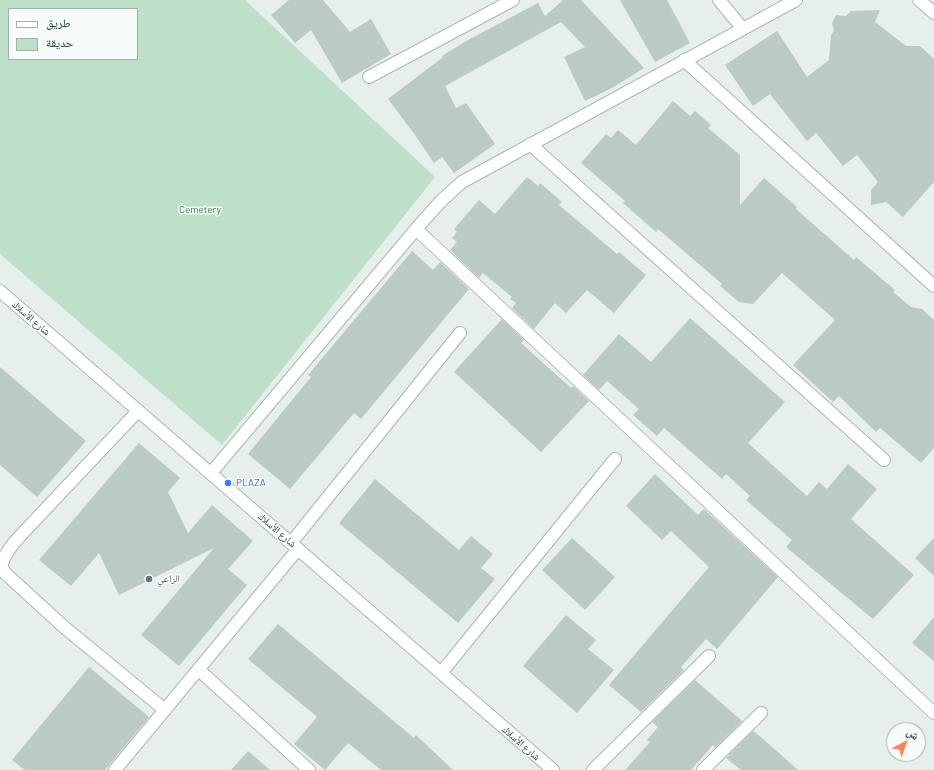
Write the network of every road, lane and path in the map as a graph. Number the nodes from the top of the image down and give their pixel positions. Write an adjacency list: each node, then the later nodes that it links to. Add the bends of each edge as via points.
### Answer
1 (513, 0): 8 (street)
2 (719, 0): 6 (street)
3 (796, 0): 6 (street)
4 (919, 0): 5 (street)
5 (934, 13)
6 (742, 29): 7 (street)
7 (684, 60): 9 (street); 11 (street)
8 (369, 78)
9 (530, 144): 10 (street, via 462,182); 16 (street)
10 (416, 229): 17 (street); 25 (street)
11 (934, 286)
12 (0, 291): 14 (street, شارع الأسلاك)
13 (460, 333): 18 (street)
14 (138, 411): 17 (street, شارع الأسلاك); 19 (street, via 8,551 1,567)
15 (615, 459): 22 (street)
16 (884, 460)
17 (211, 473): 18 (street, شارع الأسلاك)
18 (295, 546): 21 (street); 22 (street, شارع الأسلاك)
19 (3, 578): 23 (street)
20 (709, 656): 29 (street)
21 (198, 670): 23 (street); 27 (street)
22 (441, 673): 28 (street, شارع الأسلاك)
23 (165, 710): 26 (street)
24 (762, 713): 30 (street)
25 (934, 713)
26 (115, 770)
27 (309, 770)
28 (553, 770)
29 (594, 770)
30 (703, 770)

